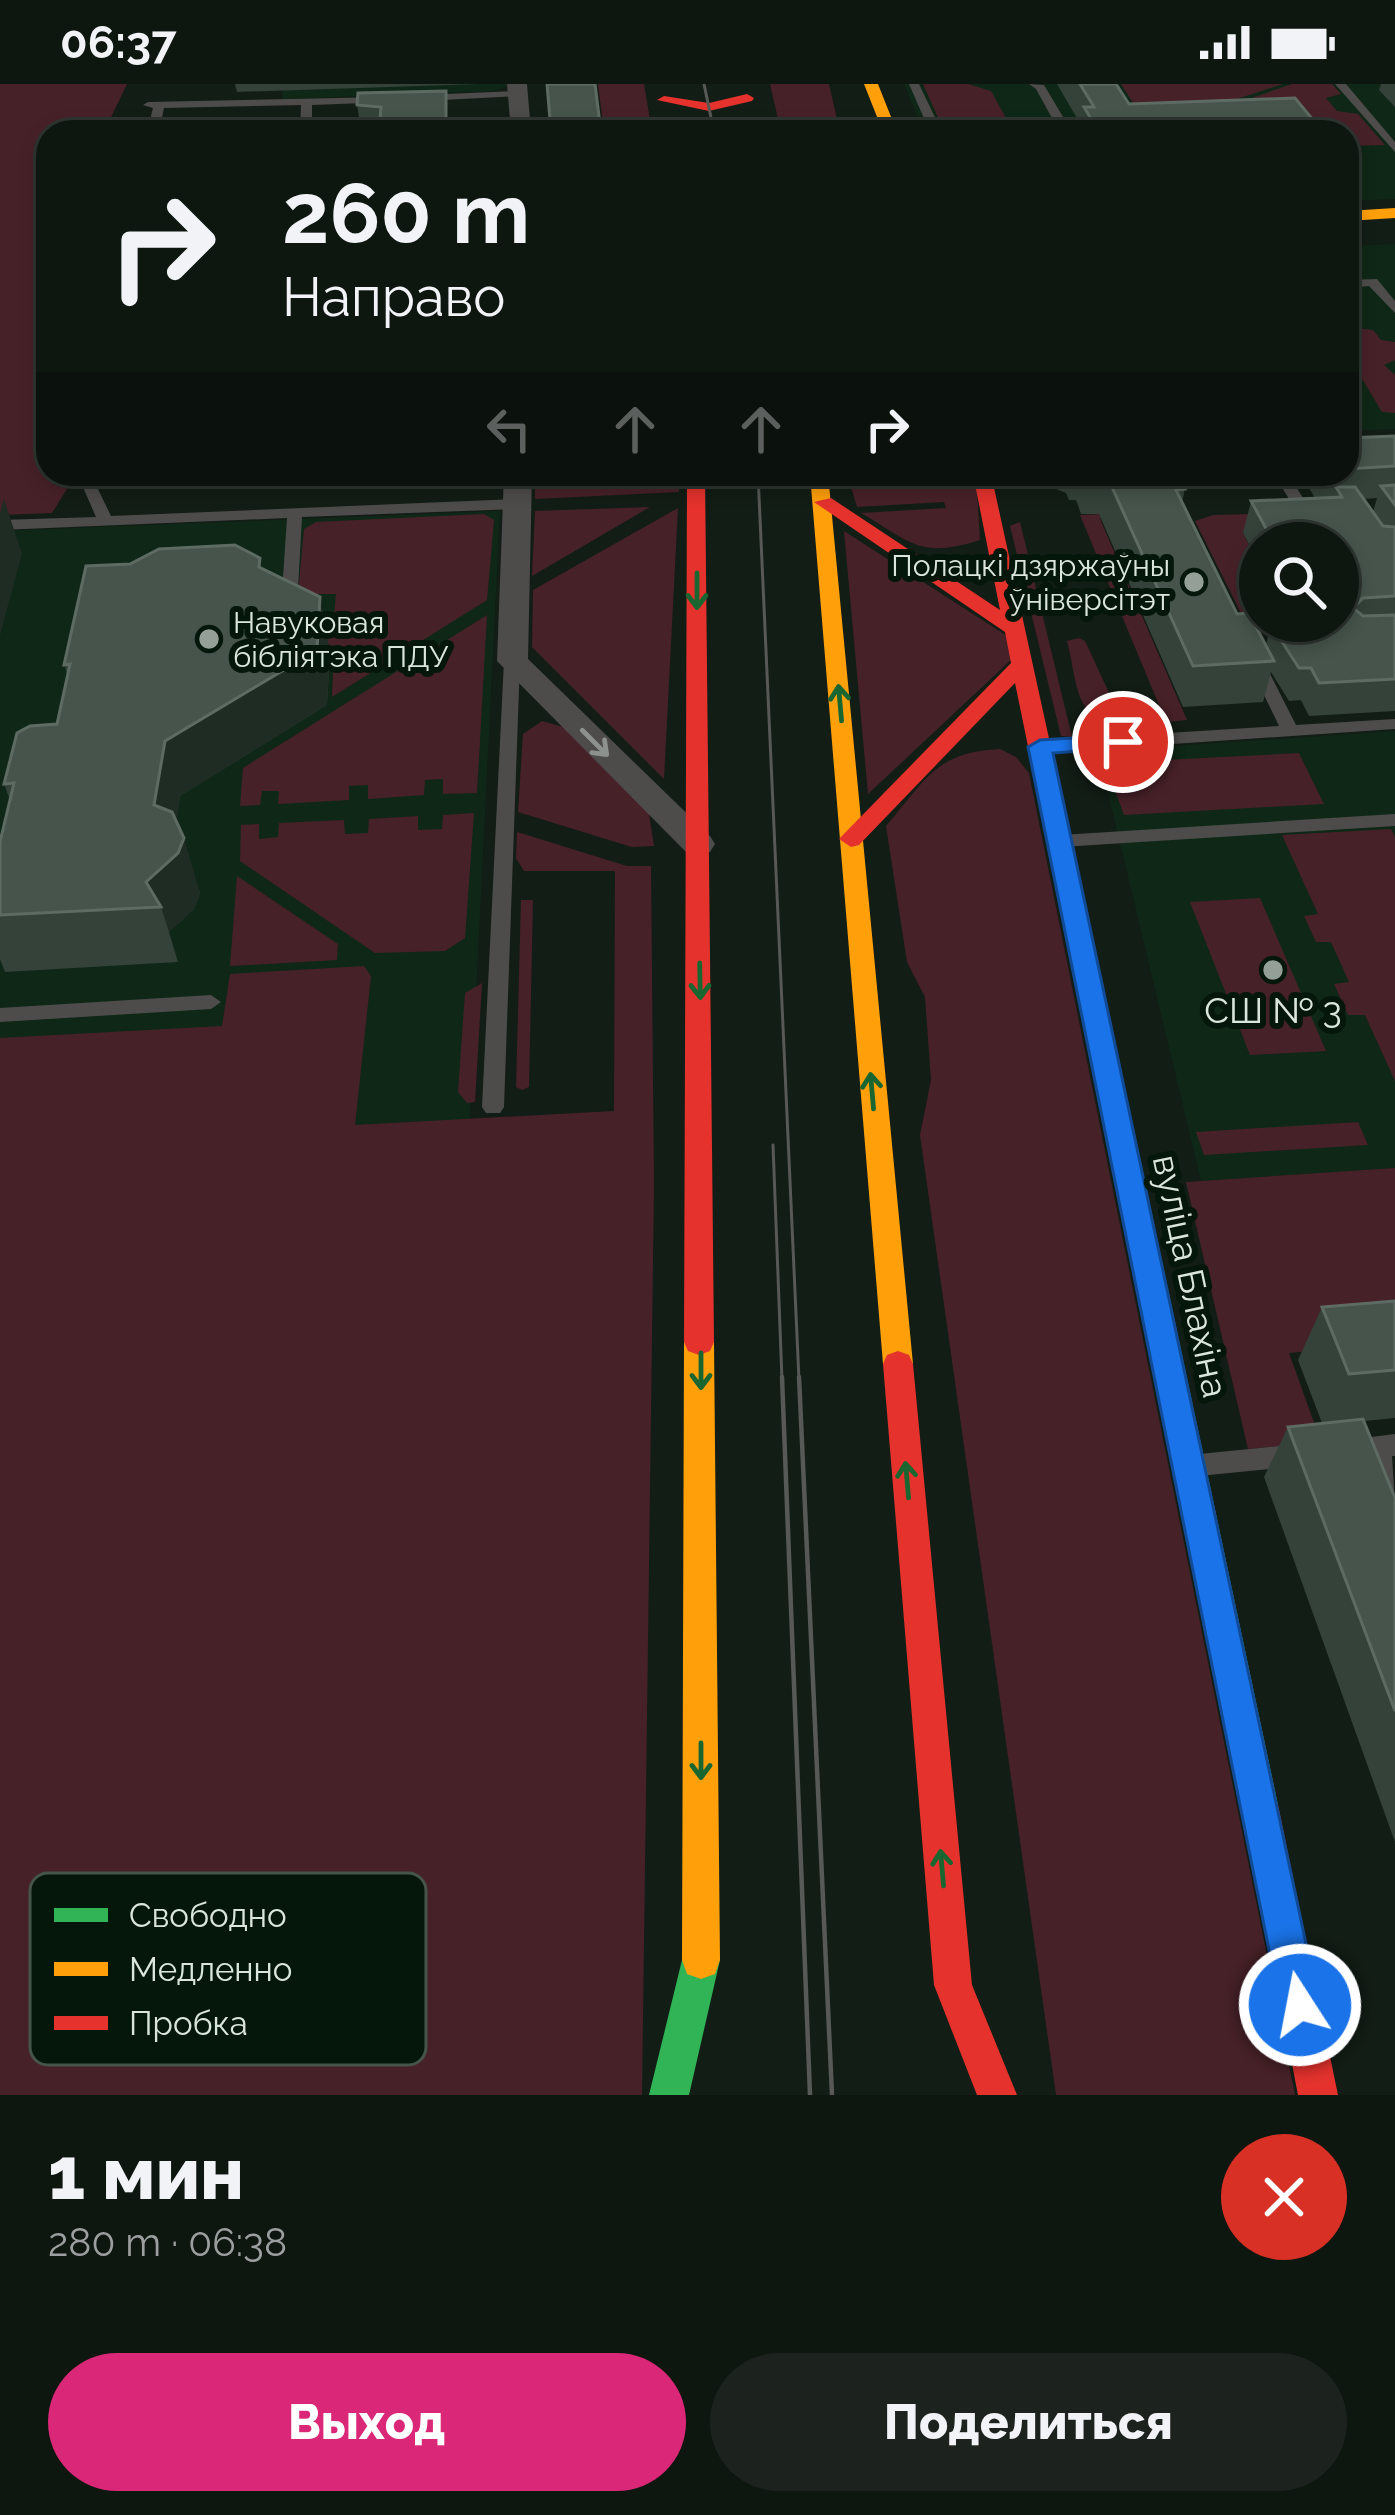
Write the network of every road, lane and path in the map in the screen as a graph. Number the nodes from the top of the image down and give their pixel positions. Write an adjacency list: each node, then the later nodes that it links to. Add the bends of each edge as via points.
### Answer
1 (222, 84): 11 (lane)
2 (361, 84): 10 (lane)
3 (871, 84): 16 (main road)
4 (914, 84): 17 (lane)
5 (1034, 84): 18 (lane)
6 (1340, 84): 19 (lane)
7 (518, 89): 10 (lane); 15 (street)
8 (745, 91): 9 (main road, via 709,107)
9 (662, 92)
10 (361, 101): 12 (lane)
11 (221, 103): 12 (lane); 13 (lane, via 154,105)
12 (307, 103): 14 (lane)
13 (153, 120)
14 (306, 120)
15 (520, 120)
16 (885, 120)
17 (930, 120)
18 (1059, 120)
19 (1395, 149)
20 (1395, 213): 21 (main road)
21 (1359, 214)
22 (1359, 283): 23 (lane, via 1372,282)
23 (1395, 309)
24 (90, 486): 33 (lane)
25 (696, 486): 50 (main road, one-way to 50)
26 (984, 486): 36 (main road, вуліца Блахіна)
27 (1288, 486): 32 (lane)
28 (821, 488): 37 (main road); 48 (main road, one-way to 28)
29 (517, 489): 31 (lane); 40 (street)
30 (1337, 510): 32 (lane)
31 (295, 512): 33 (lane); 38 (lane)
32 (1304, 512): 34 (lane)
33 (106, 520): 35 (lane)
34 (1311, 522)
35 (0, 525)
36 (995, 538): 37 (main road, via 966,556); 39 (main road, вуліца Блахіна)
37 (898, 551): 39 (main road)
38 (288, 622)
39 (1016, 631): 41 (main road, вуліца Блахіна)
40 (512, 661): 50 (street, one-way to 50); 53 (lane)
41 (1023, 663): 45 (main road, вуліца Блахіна); 46 (main road)
42 (1260, 670): 44 (lane)
43 (1395, 724): 44 (lane)
44 (1290, 731): 45 (lane)
45 (1040, 747): 46 (main road, via 995,743); 49 (main road, вуліца Блахіна)
46 (934, 754): 48 (main road)
47 (1395, 820): 49 (lane)
48 (851, 839): 58 (main road, one-way to 48)
49 (1060, 841): 55 (main road, вуліца Блахіна)
50 (698, 844): 57 (main road, one-way to 57)
51 (211, 1002): 52 (lane)
52 (0, 1015)
53 (493, 1107)
54 (1386, 1446): 55 (lane); 56 (lane)
55 (1192, 1465): 63 (main road, вуліца Блахіна)
56 (1395, 1492)
57 (701, 1960): 59 (main road); 61 (main road)
58 (952, 1985): 60 (main road); 62 (main road)
59 (701, 2072)
60 (955, 2073)
61 (669, 2095)
62 (997, 2095)
63 (1318, 2095)

